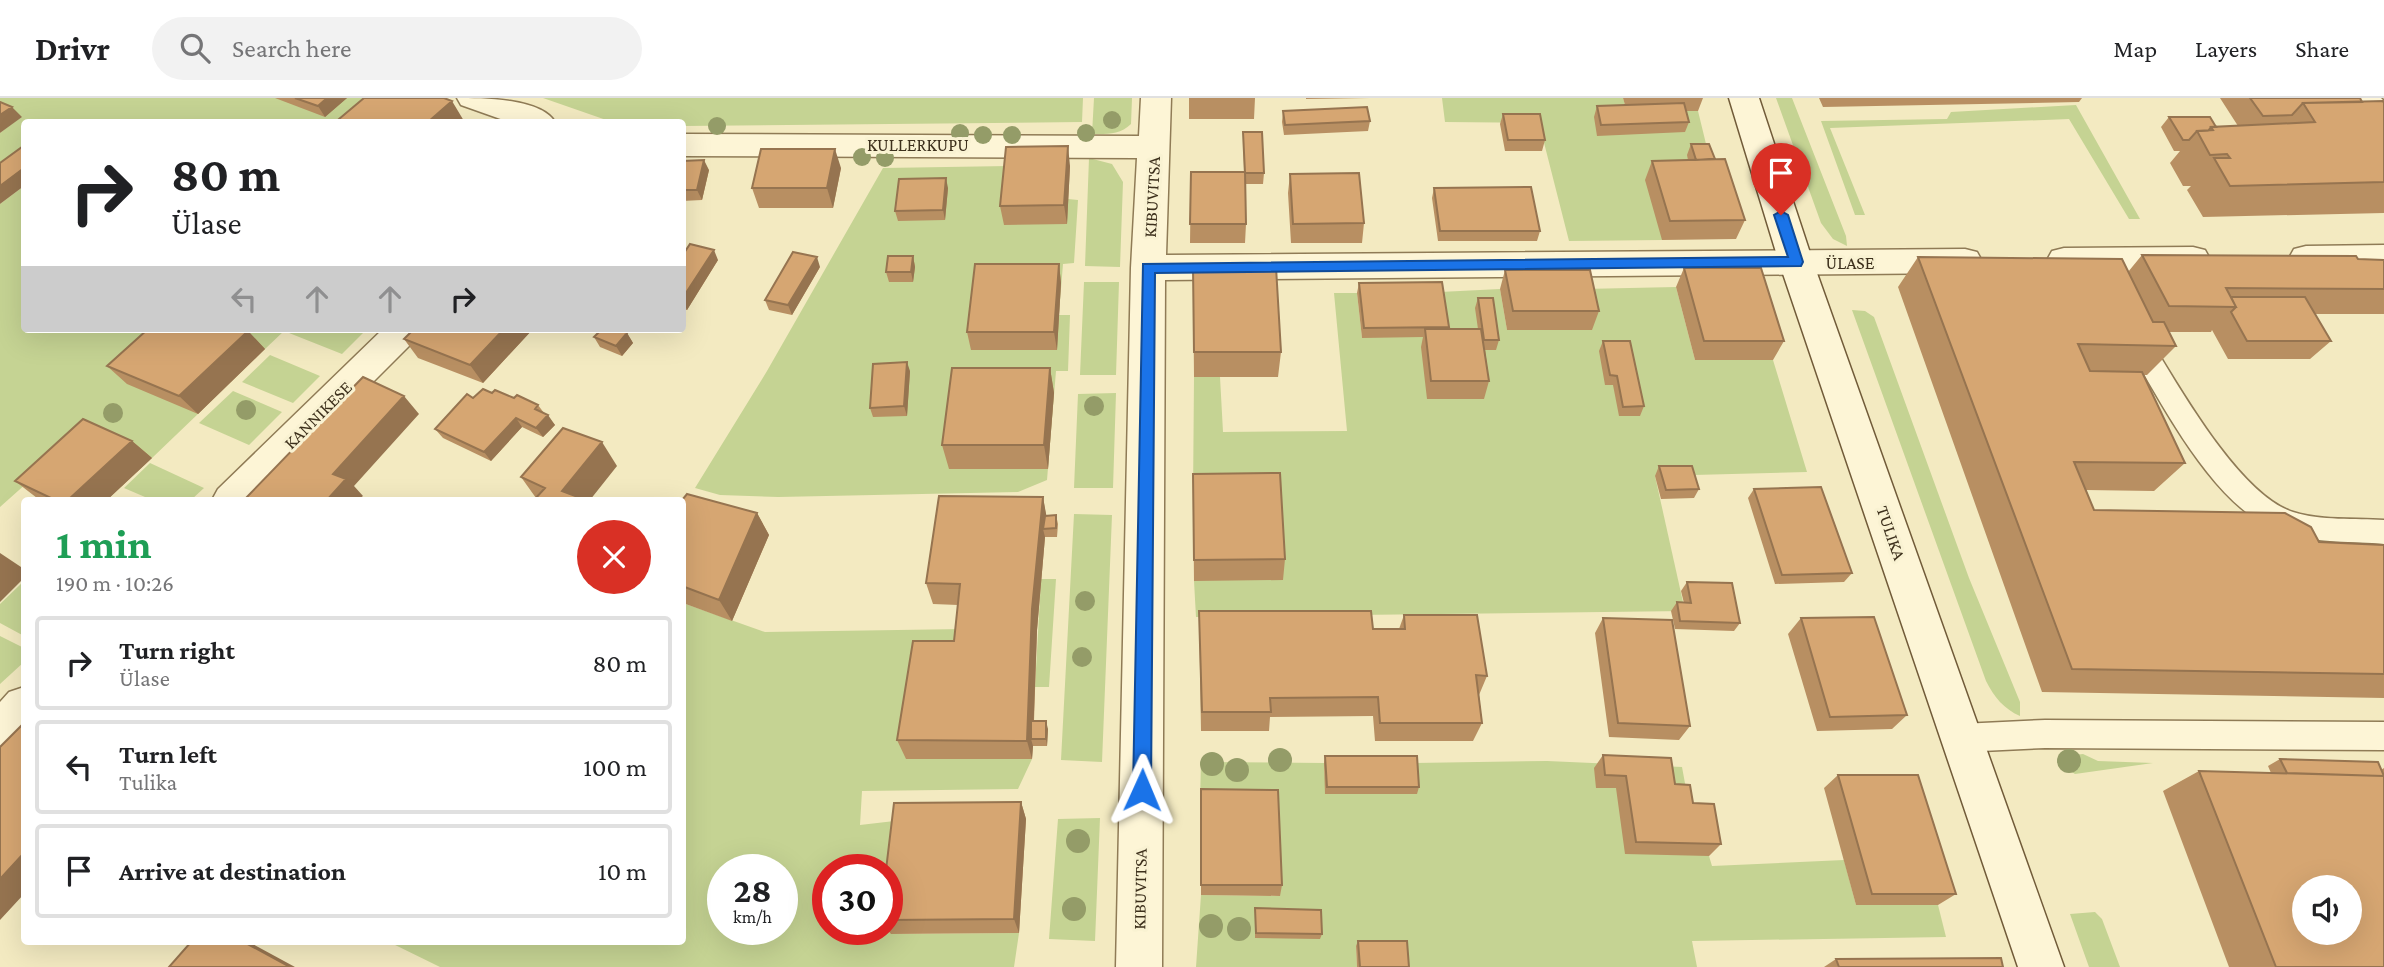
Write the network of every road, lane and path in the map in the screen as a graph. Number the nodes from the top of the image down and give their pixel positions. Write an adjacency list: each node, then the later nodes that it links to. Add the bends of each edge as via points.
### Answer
1 (472, 98): 6 (street)
2 (1156, 98): 8 (street, KIBUVITSA)
3 (1744, 98): 12 (street, TULIKA)
4 (2368, 98): 5 (lane)
5 (2384, 114)
6 (532, 119)
7 (686, 145): 8 (street, KULLERKUPU)
8 (1154, 147): 13 (street, KIBUVITSA)
9 (2384, 257): 11 (street)
10 (2221, 258): 12 (street, ÜLASE, via 2101,269 2015,261)
11 (2275, 258)
12 (1796, 262): 13 (street, ÜLASE); 21 (street, TULIKA)
13 (1148, 268): 22 (street, KIBUVITSA)
14 (2122, 315): 17 (lane, via 2199,442 2252,502 2286,523)
15 (401, 333): 16 (street, KANNIKESE)
16 (234, 497)
17 (2384, 532)
18 (21, 709): 19 (street)
19 (0, 731)
20 (2384, 736): 21 (lane, via 2045,734)
21 (1961, 738): 23 (street, TULIKA)
22 (1139, 967)
23 (2041, 967)

